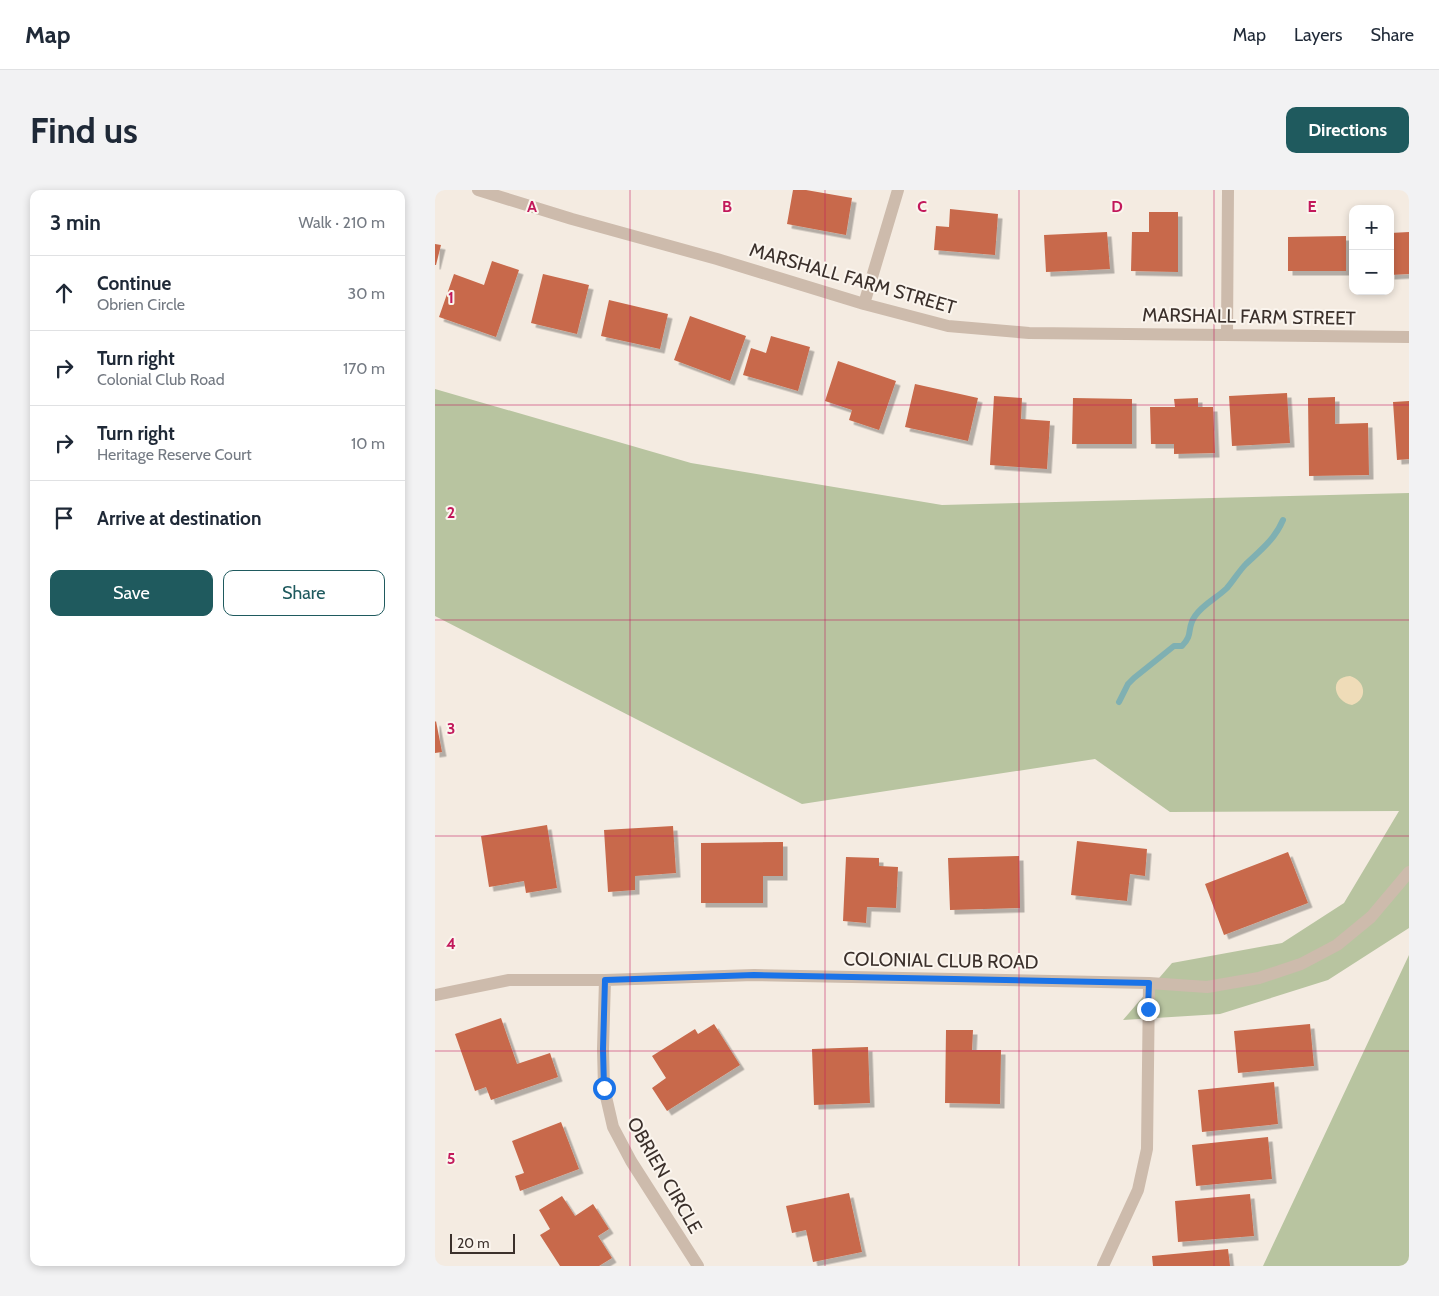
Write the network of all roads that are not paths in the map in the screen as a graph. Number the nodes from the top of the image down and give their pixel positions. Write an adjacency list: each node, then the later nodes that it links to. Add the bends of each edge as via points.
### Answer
1 (478, 190): 4 (street, MARSHALL FARM STREET)
2 (898, 190): 4 (street)
3 (1228, 190): 5 (street)
4 (864, 304): 5 (street, MARSHALL FARM STREET, via 948,326 1029,333)
5 (1227, 335): 6 (street, MARSHALL FARM STREET)
6 (1409, 337)
7 (1409, 872): 9 (street, COLONIAL CLUB ROAD, via 1371,917 1337,945 1301,964 1259,978 1207,987)
8 (605, 980): 9 (street, COLONIAL CLUB ROAD, via 754,975); 10 (street, COLONIAL CLUB ROAD, via 509,980); 11 (street, OBRIEN CIRCLE, via 604,1088 613,1127)
9 (1149, 983): 12 (street, via 1147,1150 1138,1190)
10 (435, 995)
11 (698, 1266)
12 (1103, 1266)

